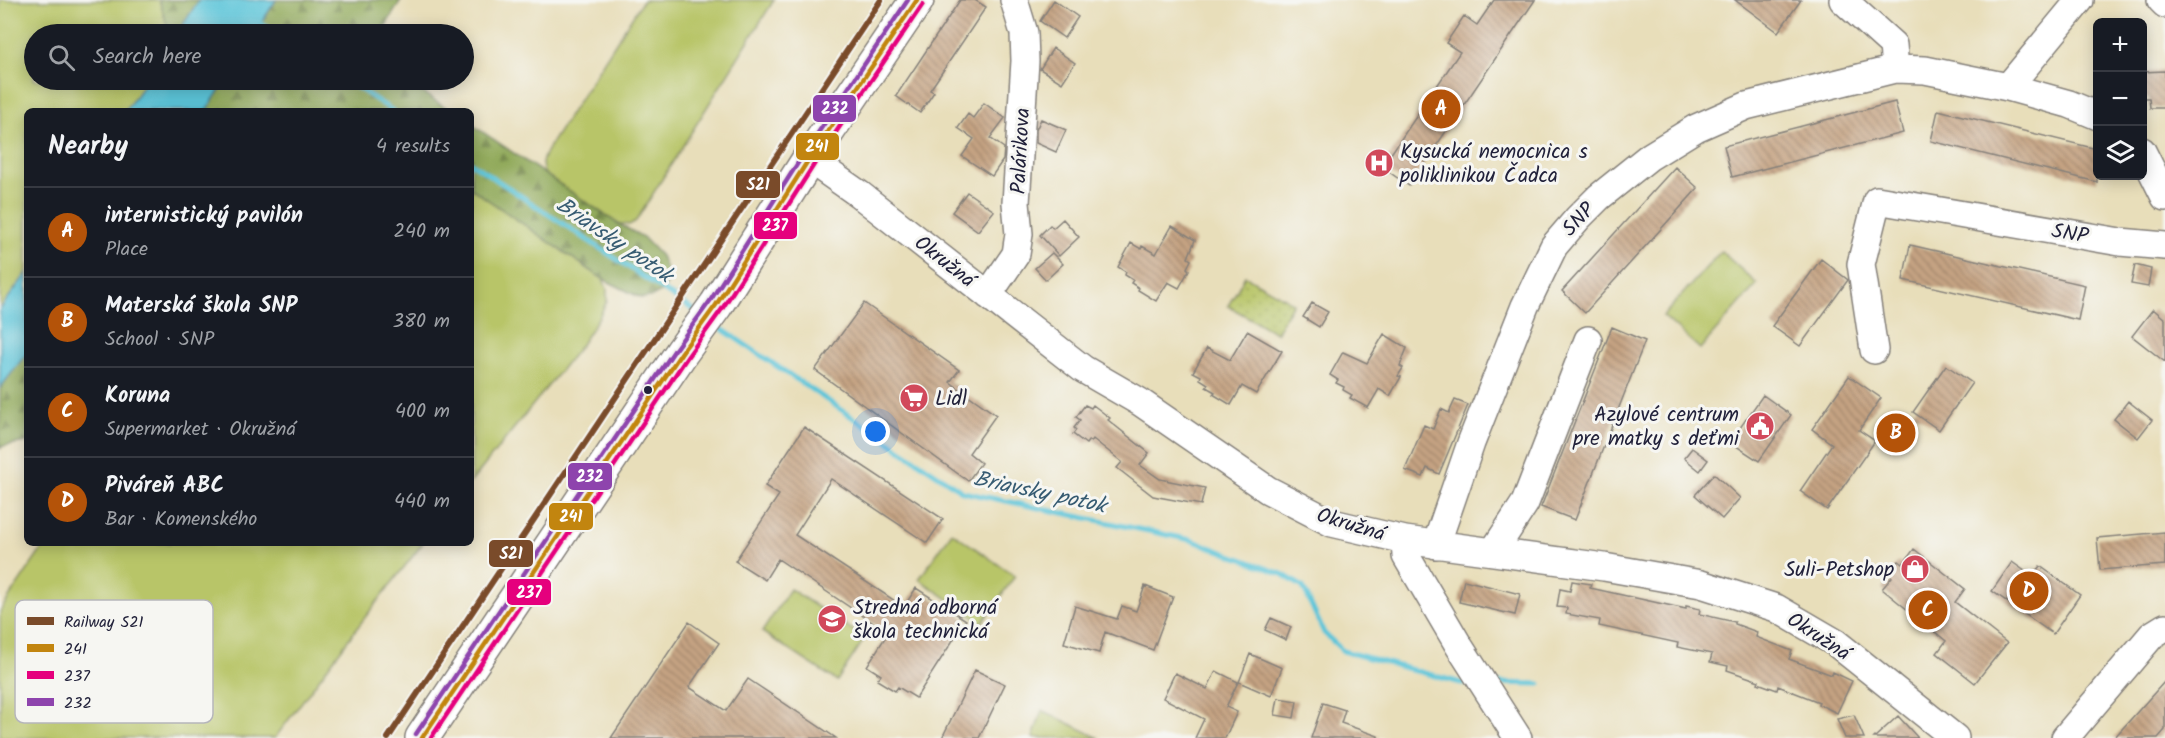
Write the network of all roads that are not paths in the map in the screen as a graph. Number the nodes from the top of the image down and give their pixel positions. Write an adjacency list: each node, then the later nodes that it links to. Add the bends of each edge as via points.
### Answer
1 (917, 0): 10 (main road)
2 (1014, 0): 14 (street, Palárikova, via 1024,33 1025,61 1016,203 1019,234 1016,254)
3 (1843, 0): 7 (street, via 1893,45)
4 (2080, 0): 8 (street)
5 (2161, 0): 6 (street)
6 (2165, 4)
7 (1895, 69): 8 (street, SNP, via 1925,70); 18 (street, SNP, via 1746,106 1696,128 1649,157 1578,218 1554,246 1525,306)
8 (2008, 87): 9 (street, SNP)
9 (2093, 114)
10 (809, 159): 14 (street, Okružná); 21 (main road, via 708,316)
11 (2147, 161): 12 (street)
12 (2165, 197)
13 (2165, 246): 16 (street, SNP, via 2120,242 1877,200 1862,264)
14 (988, 295): 17 (street, Okružná, via 1083,369 1140,402 1268,490 1332,523)
15 (1588, 340): 19 (street, via 1525,503)
16 (1874, 350)
17 (1406, 540): 18 (street, Okružná); 22 (street, via 1406,556)
18 (1436, 545): 19 (street, Okružná)
19 (1493, 552): 23 (street, Okružná, via 1701,584 1776,608 1836,643)
20 (2165, 627): 24 (street, via 2152,635)
21 (422, 738)
22 (1518, 738)
23 (1954, 738)
24 (2065, 738)

